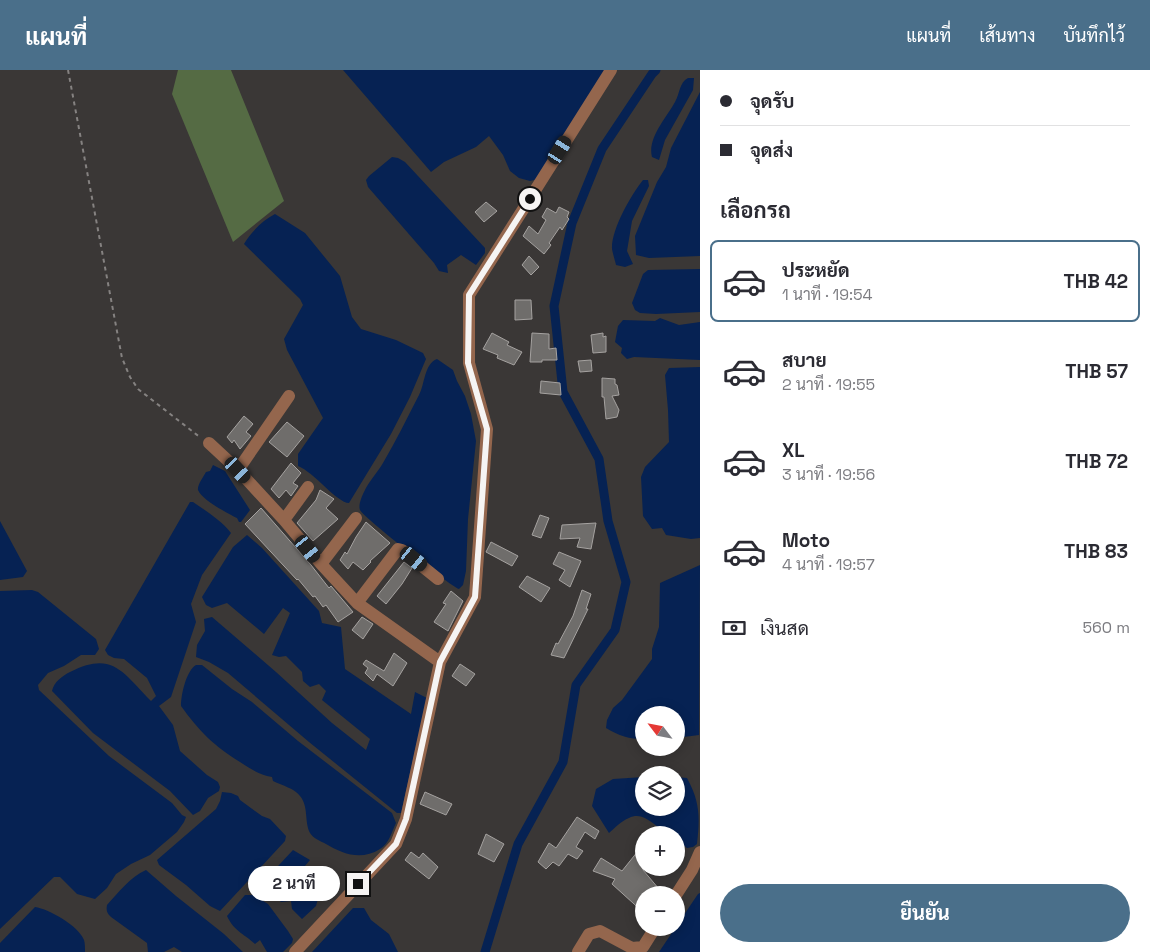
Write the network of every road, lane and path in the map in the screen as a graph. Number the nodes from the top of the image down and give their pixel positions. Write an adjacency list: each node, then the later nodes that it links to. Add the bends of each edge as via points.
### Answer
1 (68, 70): 4 (path, via 122,358 138,388)
2 (611, 70): 12 (street, via 469,295 468,363 487,429 475,597)
3 (289, 396): 5 (street)
4 (209, 443): 5 (street)
5 (238, 470): 8 (street)
6 (308, 487): 8 (street)
7 (356, 518): 9 (street)
8 (284, 520): 9 (street)
9 (321, 564): 11 (street)
10 (438, 578): 11 (street, via 398,549)
11 (357, 603): 12 (street)
12 (440, 662): 16 (street, via 406,819 396,844)
13 (700, 852): 14 (street)
14 (682, 886)
15 (650, 936): 17 (street, via 643,947 632,948 600,931 589,934)
16 (295, 952)
17 (578, 952)

